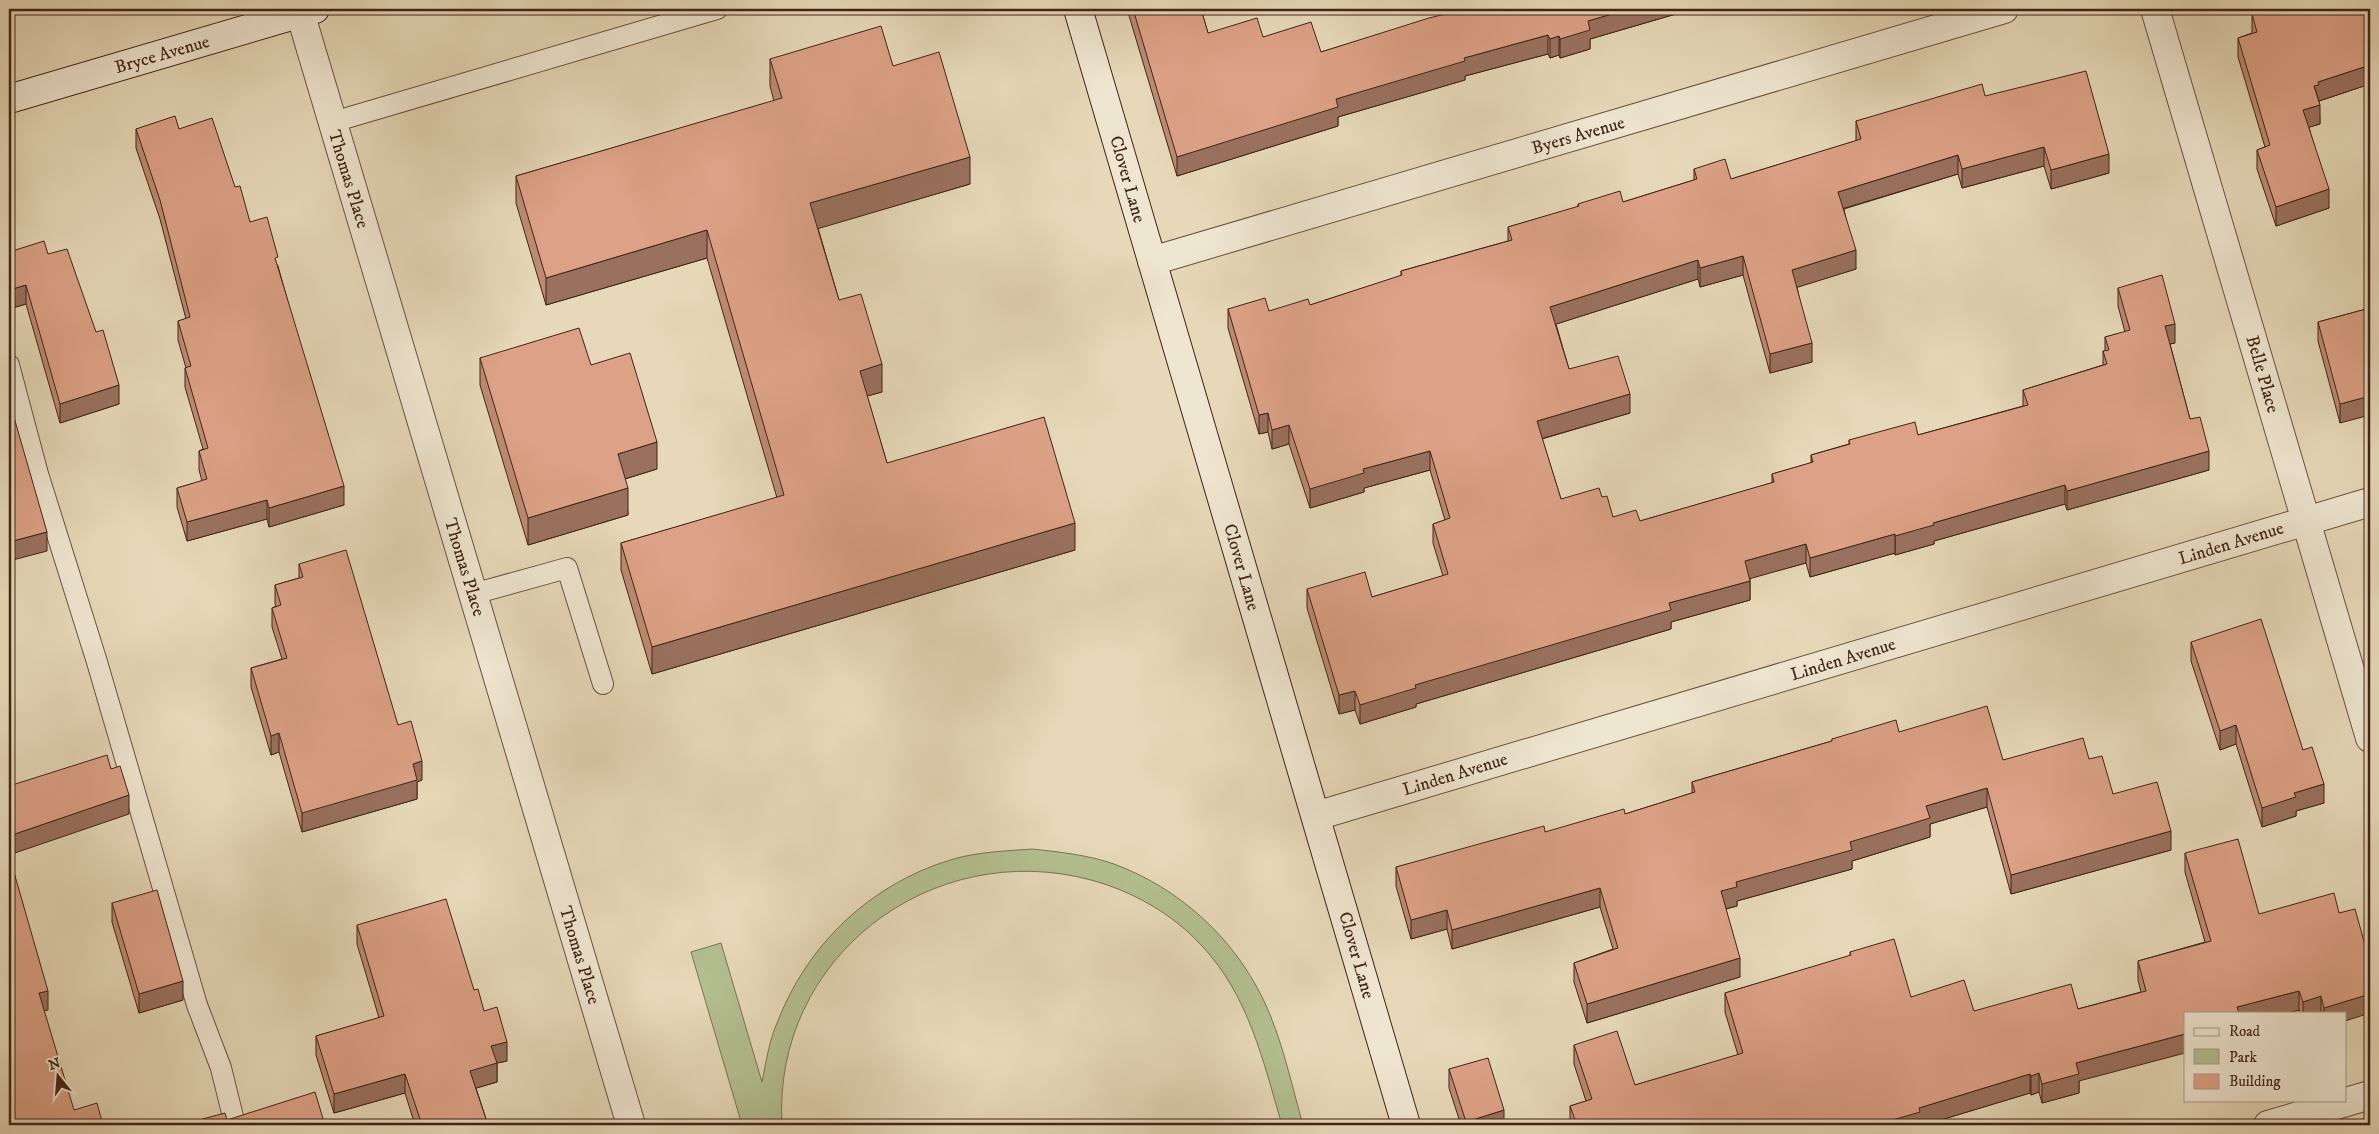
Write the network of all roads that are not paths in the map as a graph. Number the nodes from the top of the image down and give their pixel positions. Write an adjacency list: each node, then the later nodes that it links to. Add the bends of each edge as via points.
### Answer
1 (718, 9): 7 (lane)
2 (1078, 9): 8 (street, Clover Lane)
3 (2004, 9): 8 (street, Byers Avenue)
4 (2154, 9): 11 (street, Belle Place)
5 (305, 10): 6 (street, Bryce Avenue); 7 (street, Thomas Place)
6 (9, 99)
7 (333, 122): 12 (street, Thomas Place)
8 (1152, 261): 15 (street, Clover Lane)
9 (9, 365): 17 (lane, via 38,474 97,662 194,996 221,1068)
10 (2370, 502): 11 (street, Linden Avenue)
11 (2306, 521): 14 (street, Belle Place); 15 (street, Linden Avenue)
12 (473, 594): 13 (lane, via 567,568); 18 (street, Thomas Place)
13 (603, 684)
14 (2370, 738)
15 (1316, 816): 19 (street, Clover Lane)
16 (2370, 1095): 20 (street)
17 (235, 1125)
18 (631, 1125)
19 (1406, 1125)
20 (2268, 1125)

